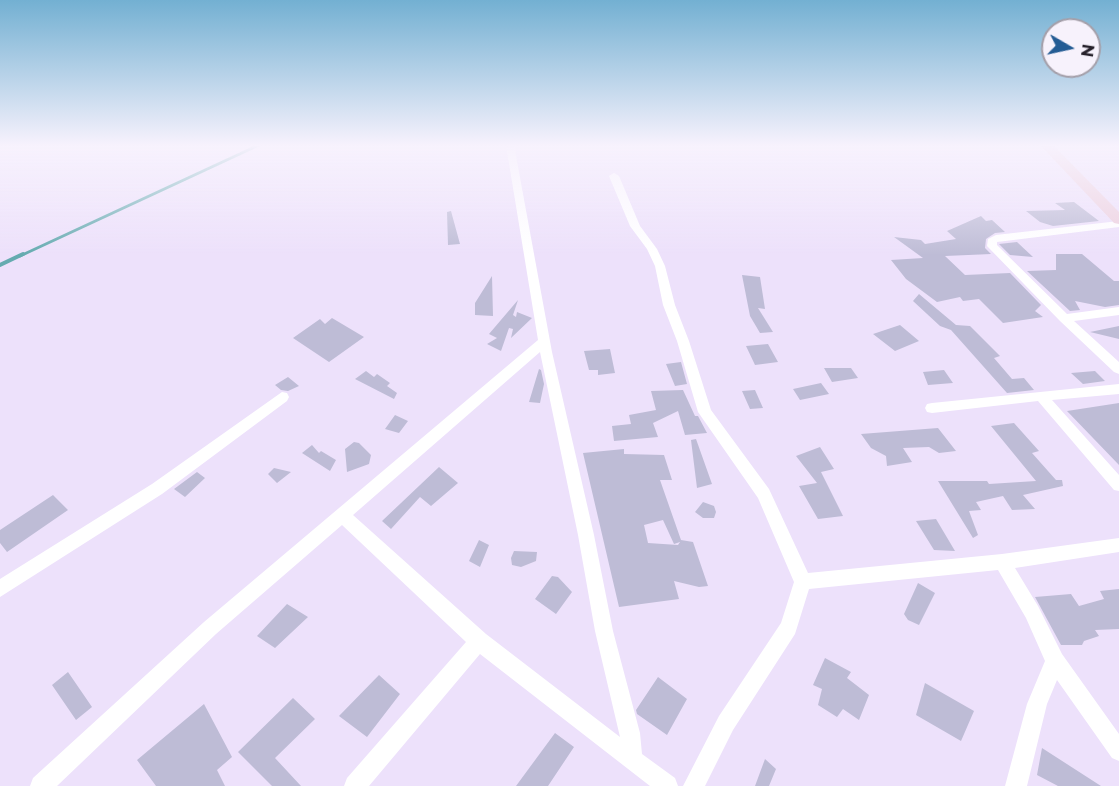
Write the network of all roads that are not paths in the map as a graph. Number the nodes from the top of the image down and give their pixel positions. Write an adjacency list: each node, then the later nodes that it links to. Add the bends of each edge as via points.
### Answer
1 (516, 182): 7 (street)
2 (616, 182): 17 (street, via 635,226 660,266 705,412 764,494)
3 (1081, 182): 4 (street)
4 (1119, 222): 6 (street, via 992,241 992,246)
5 (1119, 311): 6 (street)
6 (1064, 318): 8 (street)
7 (544, 341): 14 (street); 22 (street, via 604,631 630,733)
8 (1119, 369)
9 (1119, 389): 10 (street)
10 (1041, 396): 12 (street); 13 (street)
11 (282, 397): 18 (street, via 157,489)
12 (932, 408)
13 (1119, 485)
14 (342, 515): 19 (street); 23 (street, via 210,628)
15 (1119, 545): 16 (street)
16 (1002, 562): 17 (street); 20 (street)
17 (803, 582): 26 (street, via 789,628 726,723)
18 (0, 589)
19 (479, 642): 22 (street); 24 (street)
20 (1055, 661): 21 (street); 27 (street, via 1037,704)
21 (1119, 751)
22 (632, 761): 25 (street)
23 (41, 786)
24 (355, 786)
25 (667, 786)
26 (694, 786)
27 (1016, 786)

